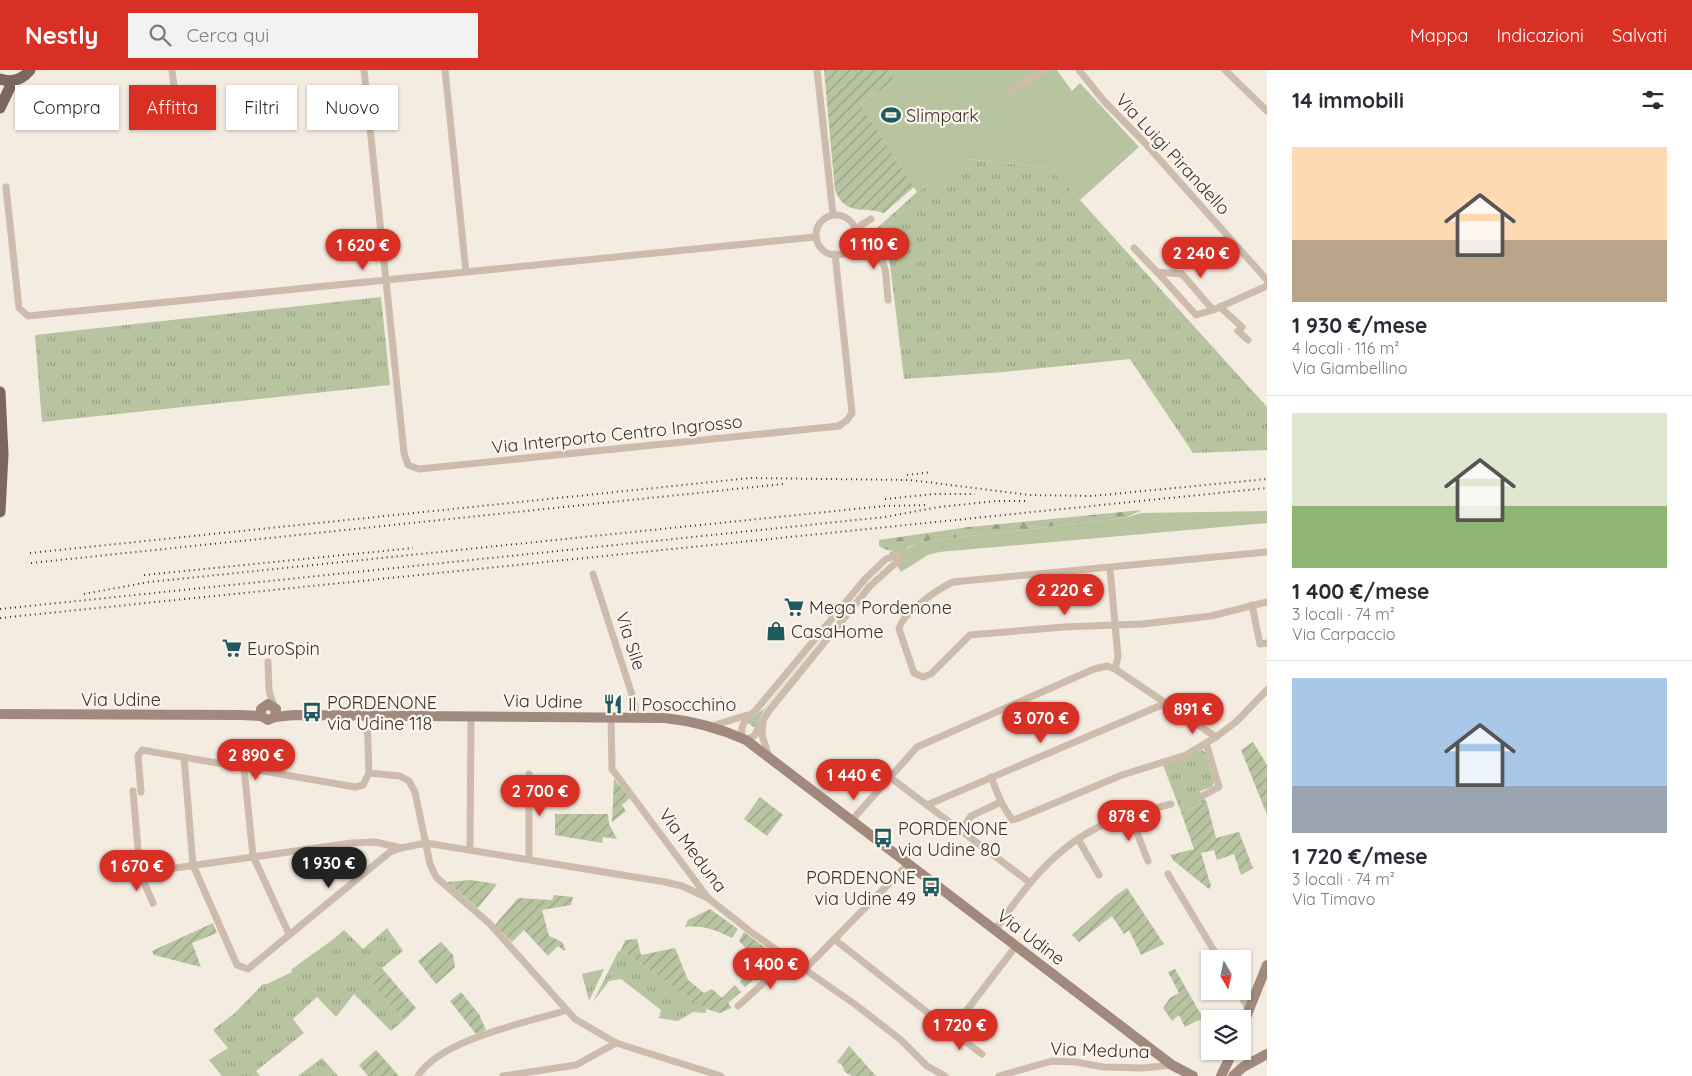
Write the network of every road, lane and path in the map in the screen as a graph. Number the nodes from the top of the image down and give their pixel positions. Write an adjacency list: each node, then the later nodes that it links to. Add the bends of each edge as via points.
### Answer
1 (30, 70): 10 (main road, via 23,78)
2 (172, 70): 11 (street)
3 (364, 70): 25 (street, Via Interporto Centro Ingrosso)
4 (445, 70): 23 (street)
5 (817, 70): 16 (street)
6 (1045, 70): 12 (street)
7 (1225, 70): 14 (street)
8 (1082, 71): 26 (street, Via Luigi Pirandello, via 1104,101)
9 (0, 79): 10 (main road)
10 (13, 81): 13 (main road)
11 (174, 85)
12 (1012, 91)
13 (0, 108)
14 (1267, 110)
15 (6, 187): 25 (street, via 19,308 28,316)
16 (833, 214): 18 (street, via 847,218); 19 (street, via 822,220)
17 (870, 219): 18 (street)
18 (855, 229): 20 (street)
19 (815, 237): 22 (street, via 823,250); 23 (street)
20 (851, 247): 22 (street); 28 (street, via 877,256 884,263)
21 (1134, 248): 24 (street)
22 (835, 254): 25 (street, Via Interporto Centro Ingrosso, via 852,413 839,426 419,470 408,465 404,453)
23 (466, 272): 25 (street)
24 (1158, 272): 29 (street, via 1182,274); 29 (street, via 1196,315)
25 (386, 280)
26 (1267, 280)
27 (1267, 286): 29 (street)
28 (888, 300)
29 (1216, 308): 30 (street, via 1242,327 1238,331)
30 (1248, 340)
31 (0, 392): 32 (main road, via 3,454)
32 (0, 512)
33 (1267, 552): 34 (street)
34 (1110, 569): 40 (street); 40 (street, via 952,582 922,603 899,629 914,673 923,677 931,674 970,635)
35 (593, 574): 52 (street, Via Sile, via 635,704)
36 (1267, 602): 38 (street)
37 (844, 604): 39 (street); 39 (street, via 881,564 899,555 898,562 870,586); 47 (street)
38 (1252, 606): 40 (street, via 1211,616); 41 (street, via 1260,644)
39 (851, 610): 53 (street)
40 (1115, 626): 43 (street, via 1118,657)
41 (1267, 643)
42 (268, 662): 46 (street)
43 (1115, 669): 45 (street); 64 (street, via 1107,666 1094,669 926,742 917,747)
44 (1267, 690): 55 (street, via 1236,722)
45 (1164, 704): 55 (street); 63 (street)
46 (268, 711): 48 (main road, Via Udine, via 241,715); 49 (main road, Via Udine, via 294,715)
47 (752, 713): 54 (street); 56 (street, via 742,725)
48 (0, 714)
49 (367, 716): 50 (main road, Via Udine); 61 (street)
50 (470, 717): 51 (main road, Via Udine); 77 (street)
51 (611, 718): 52 (main road, Via Udine); 87 (street, Via Meduna, via 612,769)
52 (636, 718): 54 (main road, Via Udine, via 687,720)
53 (764, 718): 56 (street, via 754,736); 58 (street, via 762,735)
54 (712, 726): 56 (main road, Via Udine)
55 (1216, 737): 57 (street)
56 (744, 739): 58 (main road, Via Udine)
57 (1206, 743): 67 (street, via 1219,788); 68 (street, via 1186,755 1122,775 1019,818 1012,820)
58 (769, 757): 72 (main road, Via Udine)
59 (184, 758): 60 (street); 66 (street, via 146,750 139,752); 82 (street)
60 (244, 768): 61 (street, via 355,787 363,785); 78 (street)
61 (369, 773): 75 (street, via 400,776 409,781 415,792)
62 (529, 774): 79 (street)
63 (991, 777): 68 (street); 70 (street)
64 (890, 778): 70 (street); 72 (street)
65 (133, 791): 83 (street)
66 (141, 792)
67 (1204, 795)
68 (1001, 802): 73 (street, via 971,816)
69 (1171, 804): 71 (street)
70 (928, 805): 73 (street)
71 (1130, 815): 74 (street, via 1106,823); 80 (street)
72 (852, 820): 81 (main road, Via Udine)
73 (961, 831): 86 (street)
74 (1078, 839): 85 (street); 86 (street)
75 (426, 843): 76 (street); 77 (street); 99 (street, via 436,877 489,923)
76 (401, 848): 78 (street, via 375,842); 90 (street, via 390,852)
77 (470, 850): 79 (street)
78 (253, 856): 82 (street); 90 (street)
79 (529, 859): 87 (street, via 665,882)
80 (1148, 861)
81 (908, 864): 89 (main road, Via Udine); 91 (street)
82 (193, 865): 83 (street); 90 (street, via 238,965 248,969)
83 (140, 873): 88 (street)
84 (1168, 874): 93 (street)
85 (1099, 875)
86 (1028, 882): 89 (street)
87 (708, 898): 94 (street, Via Meduna)
88 (153, 903)
89 (995, 930): 92 (main road, Via Udine)
90 (289, 934)
91 (834, 940): 96 (street); 101 (street)
92 (1016, 946): 101 (street); 106 (main road, Via Udine)
93 (1214, 950)
94 (790, 959): 96 (street, Via Meduna); 98 (street)
95 (1267, 965): 100 (main road)
96 (805, 968): 110 (street, Via Meduna, via 901,1040 927,1066)
97 (1243, 1000): 100 (street)
98 (738, 1006)
99 (567, 1010): 102 (street, via 584,1026); 107 (street, via 472,1038 437,1058)
100 (1249, 1010)
101 (951, 1031): 103 (street)
102 (616, 1043): 108 (street, via 576,1065); 109 (street)
103 (982, 1054)
104 (1267, 1054): 115 (main road)
105 (1228, 1060): 114 (main road)
106 (1172, 1065): 111 (street, Via Meduna, via 1103,1067 1052,1061); 112 (main road, Via Udine)
107 (418, 1076)
108 (503, 1076)
109 (721, 1076)
110 (945, 1076)
111 (999, 1076)
112 (1193, 1076)
113 (1216, 1076): 114 (main road)
114 (1220, 1076)
115 (1232, 1076)

